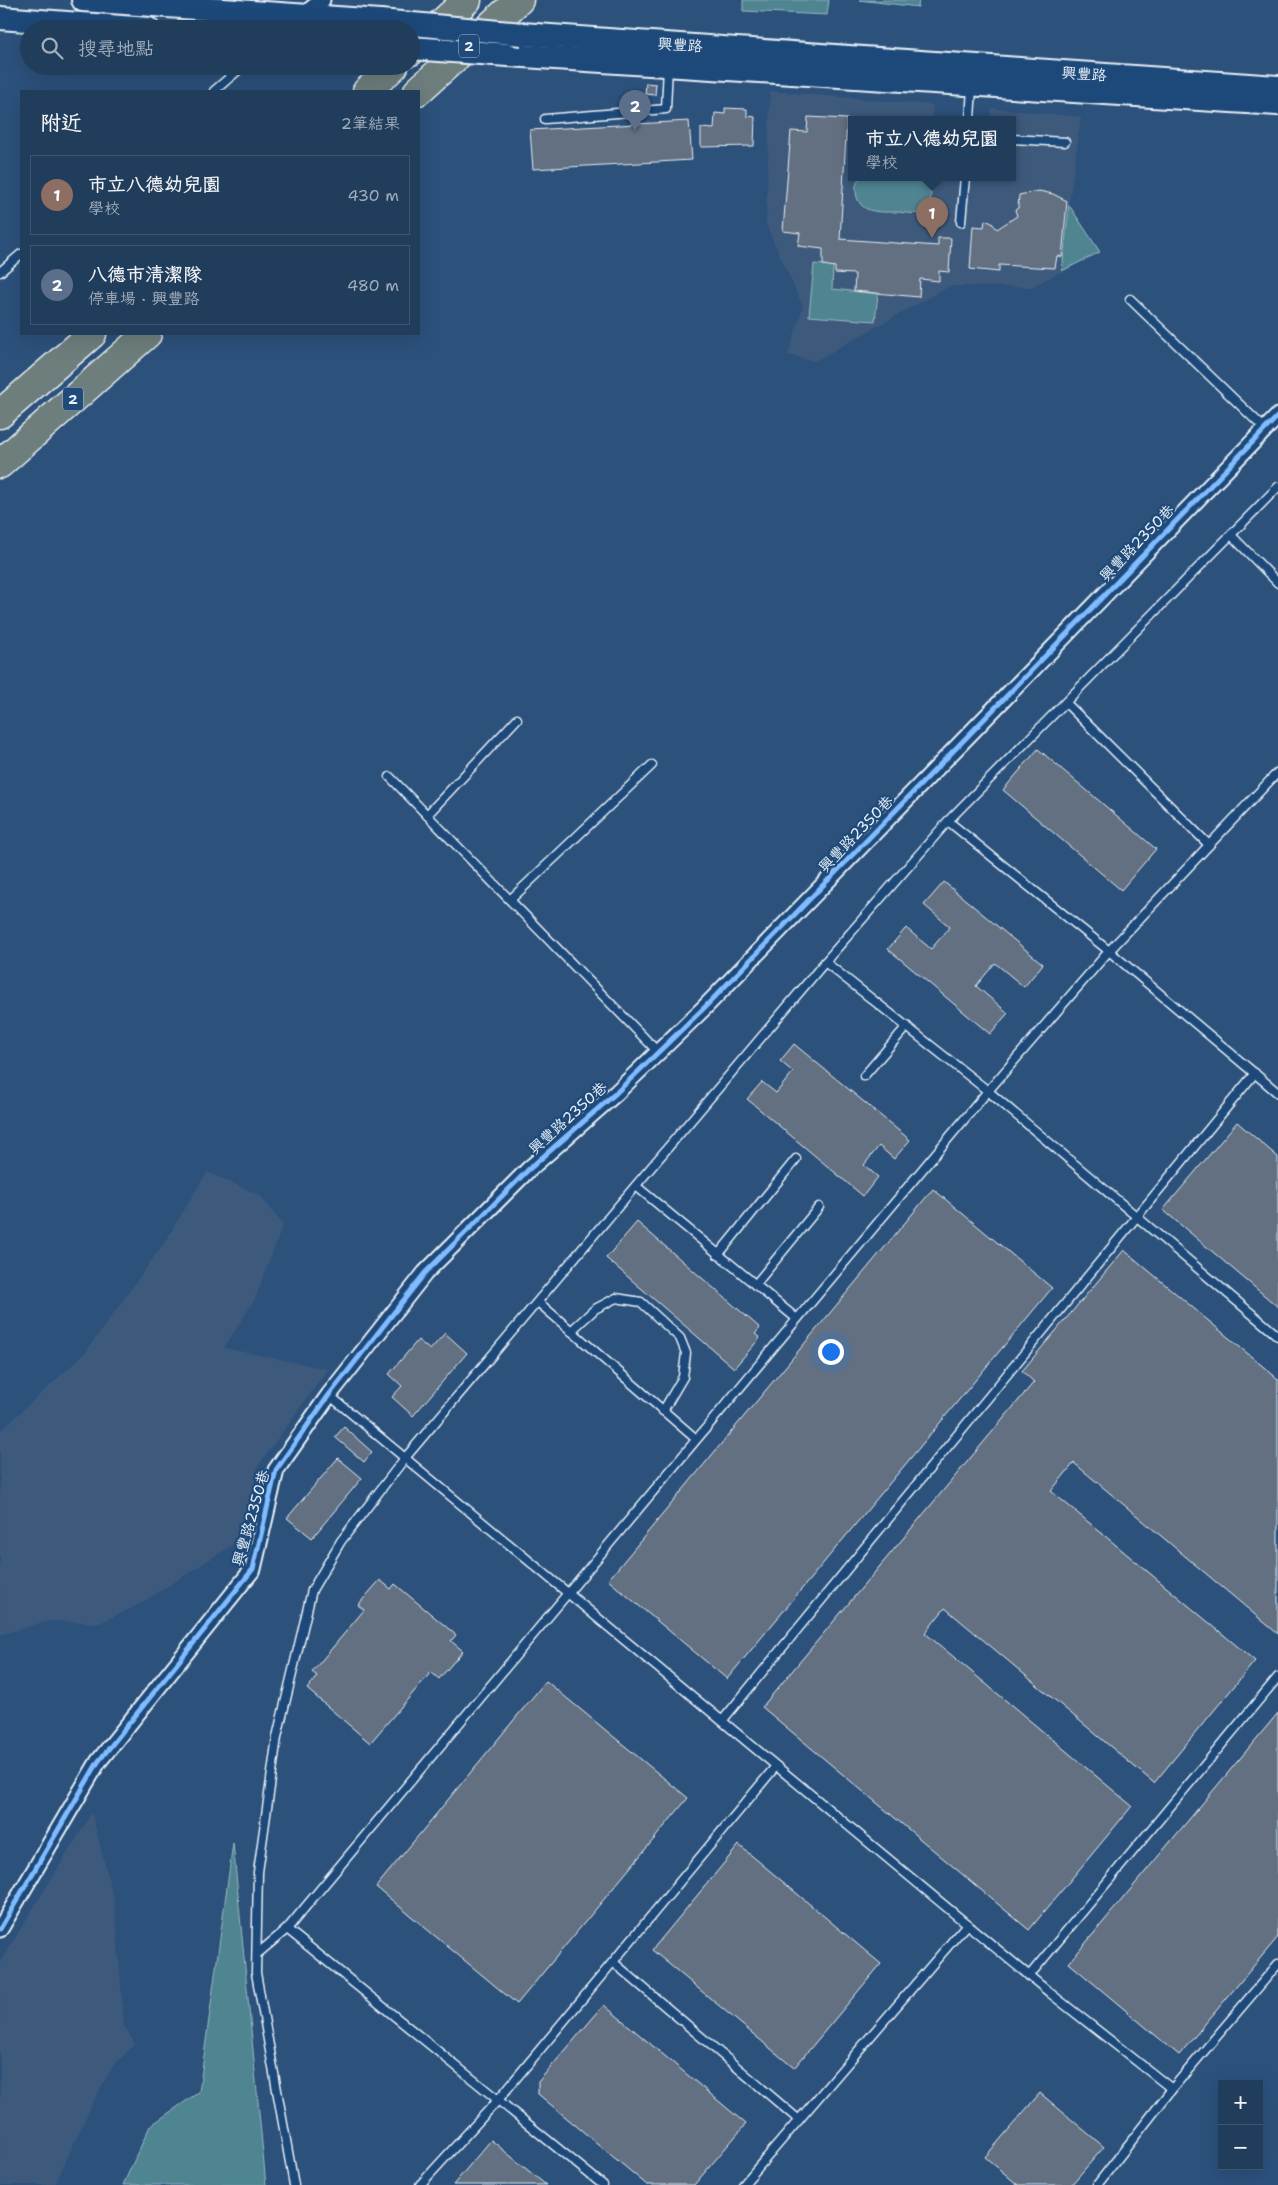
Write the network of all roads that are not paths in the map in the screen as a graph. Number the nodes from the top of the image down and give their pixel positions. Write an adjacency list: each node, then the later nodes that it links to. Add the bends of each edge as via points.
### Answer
1 (83, 0): 7 (main road, 興豐路)
2 (322, 0): 8 (street)
3 (467, 0): 10 (highway, 2)
4 (519, 0): 19 (highway, 2)
5 (0, 18): 6 (main road)
6 (27, 20)
7 (276, 20)
8 (297, 20)
9 (420, 25): 12 (main road, 興豐路, bridge, via 522,34)
10 (420, 41)
11 (420, 50): 12 (main road, 興豐路, bridge, via 508,55)
12 (669, 55): 15 (main road, 興豐路); 22 (lane, via 666,110)
13 (233, 75): 17 (lane)
14 (384, 75): 18 (highway)
15 (973, 75): 16 (main road, 興豐路); 20 (main road, 興豐路); 21 (lane)
16 (1278, 87)
17 (215, 90)
18 (368, 90)
19 (419, 90)
20 (1278, 104)
21 (970, 116)
22 (545, 119)
23 (1016, 139): 24 (lane)
24 (1065, 142)
25 (965, 181): 26 (lane)
26 (961, 222)
27 (20, 255): 28 (lane)
28 (0, 272)
29 (1130, 299): 34 (lane)
30 (91, 335): 32 (highway, 2)
31 (146, 335): 35 (highway, 2)
32 (0, 414)
33 (1278, 416): 34 (street, 興豐路2350巷)
34 (1265, 429): 51 (street, 興豐路2350巷)
35 (0, 464)
36 (1278, 487): 37 (lane)
37 (1232, 536): 38 (lane); 39 (lane)
38 (1278, 582)
39 (1066, 703): 45 (lane); 46 (lane)
40 (517, 719): 44 (lane)
41 (652, 765): 47 (lane)
42 (1278, 772): 46 (lane)
43 (390, 777): 44 (lane)
44 (428, 815): 47 (lane)
45 (948, 822): 48 (lane); 49 (lane)
46 (1209, 845): 48 (lane)
47 (510, 900): 51 (lane)
48 (1109, 951): 52 (lane); 54 (lane)
49 (826, 962): 50 (lane); 57 (lane)
50 (907, 1026): 53 (lane); 54 (lane)
51 (658, 1052): 66 (street, 興豐路2350巷, via 528,1170 425,1273)
52 (1255, 1074): 55 (lane); 59 (lane)
53 (864, 1076)
54 (988, 1091): 59 (lane); 63 (lane)
55 (1278, 1093)
56 (796, 1159): 60 (lane)
57 (636, 1186): 60 (lane); 62 (lane)
58 (819, 1207): 61 (lane)
59 (1137, 1216): 65 (lane); 72 (lane)
60 (718, 1254): 61 (lane)
61 (755, 1285): 63 (lane)
62 (538, 1302): 64 (lane); 69 (lane)
63 (797, 1319): 68 (lane)
64 (571, 1331): 67 (lane); 67 (lane, via 595,1309 616,1298 641,1302 680,1338 686,1353 682,1377)
65 (1278, 1336)
66 (329, 1395): 69 (lane); 75 (street, 興豐路2350巷, via 276,1470 253,1569 98,1762)
67 (662, 1410): 68 (lane)
68 (696, 1439): 70 (lane)
69 (405, 1458): 70 (lane); 77 (lane, via 341,1541 312,1590 277,1737 258,1872)
70 (567, 1593): 72 (lane); 76 (lane)
71 (1278, 1676): 80 (lane)
72 (722, 1722): 73 (lane)
73 (776, 1766): 74 (lane); 78 (lane)
74 (967, 1924): 80 (lane); 83 (lane)
75 (0, 1929)
76 (287, 1929): 77 (lane); 82 (lane)
77 (257, 1954): 84 (lane, via 256,1973)
78 (612, 1962): 82 (lane); 83 (lane)
79 (1278, 1964): 81 (lane)
80 (1029, 1976): 81 (lane)
81 (1172, 2089): 88 (lane)
82 (498, 2100): 85 (lane); 86 (lane)
83 (799, 2120): 87 (lane)
84 (294, 2185)
85 (420, 2185)
86 (603, 2185)
87 (743, 2185)
88 (1097, 2185)

